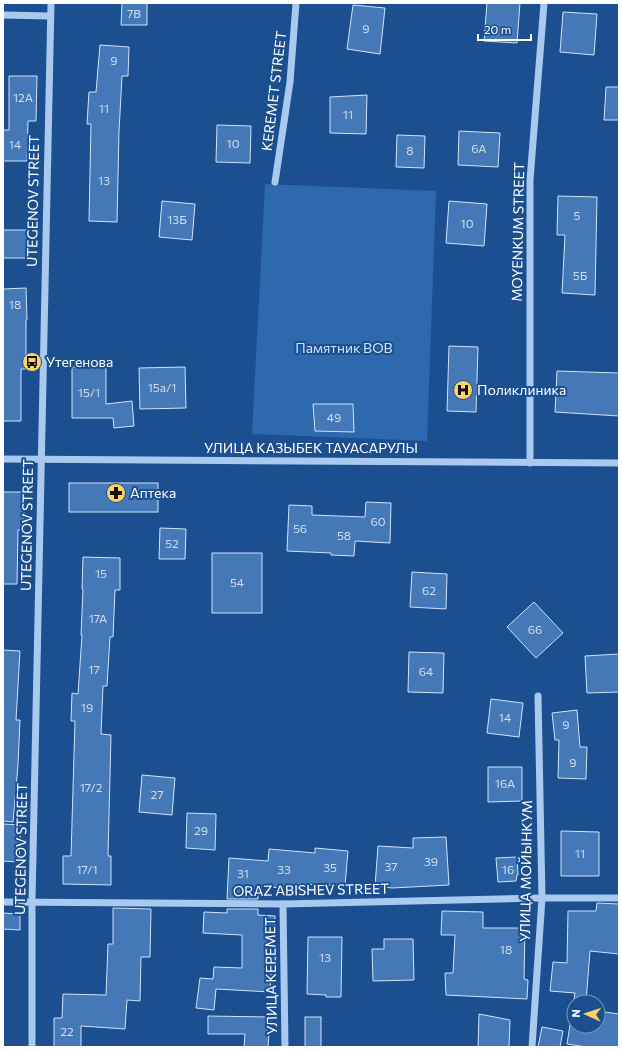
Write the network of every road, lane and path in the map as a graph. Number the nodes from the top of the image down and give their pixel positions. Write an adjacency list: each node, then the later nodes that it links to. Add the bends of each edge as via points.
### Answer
1 (51, 3): 5 (street, UTEGENOV STREET)
2 (296, 3): 6 (street, KEREMET STREET, via 290,82)
3 (544, 3): 9 (street, MOYENKUM STREET, via 530,180)
4 (3, 15): 5 (street)
5 (50, 16): 8 (street, UTEGENOV STREET)
6 (275, 182)
7 (3, 459): 8 (street, УЛИЦА КАЗЫБЕК ТАУАСАРУЛЫ)
8 (41, 460): 9 (street, УЛИЦА КАЗЫБЕК ТАУАСАРУЛЫ); 15 (street, UTEGENOV STREET)
9 (530, 463): 10 (street, УЛИЦА КАЗЫБЕК ТАУАСАРУЛЫ)
10 (619, 463)
11 (538, 696): 12 (street, УЛИЦА МОЙЫНКУМ)
12 (542, 898): 13 (street, ORAZ ABISHEV STREET); 16 (street, ORAZ ABISHEV STREET); 19 (street, УЛИЦА МОЙЫНКУМ)
13 (619, 898)
14 (3, 902): 15 (street, ORAZ ABISHEV STREET)
15 (32, 902): 16 (street, ORAZ ABISHEV STREET); 17 (street, UTEGENOV STREET)
16 (283, 904): 18 (street, УЛИЦА КЕРЕМЕТ)
17 (32, 1047)
18 (285, 1047)
19 (532, 1047)

